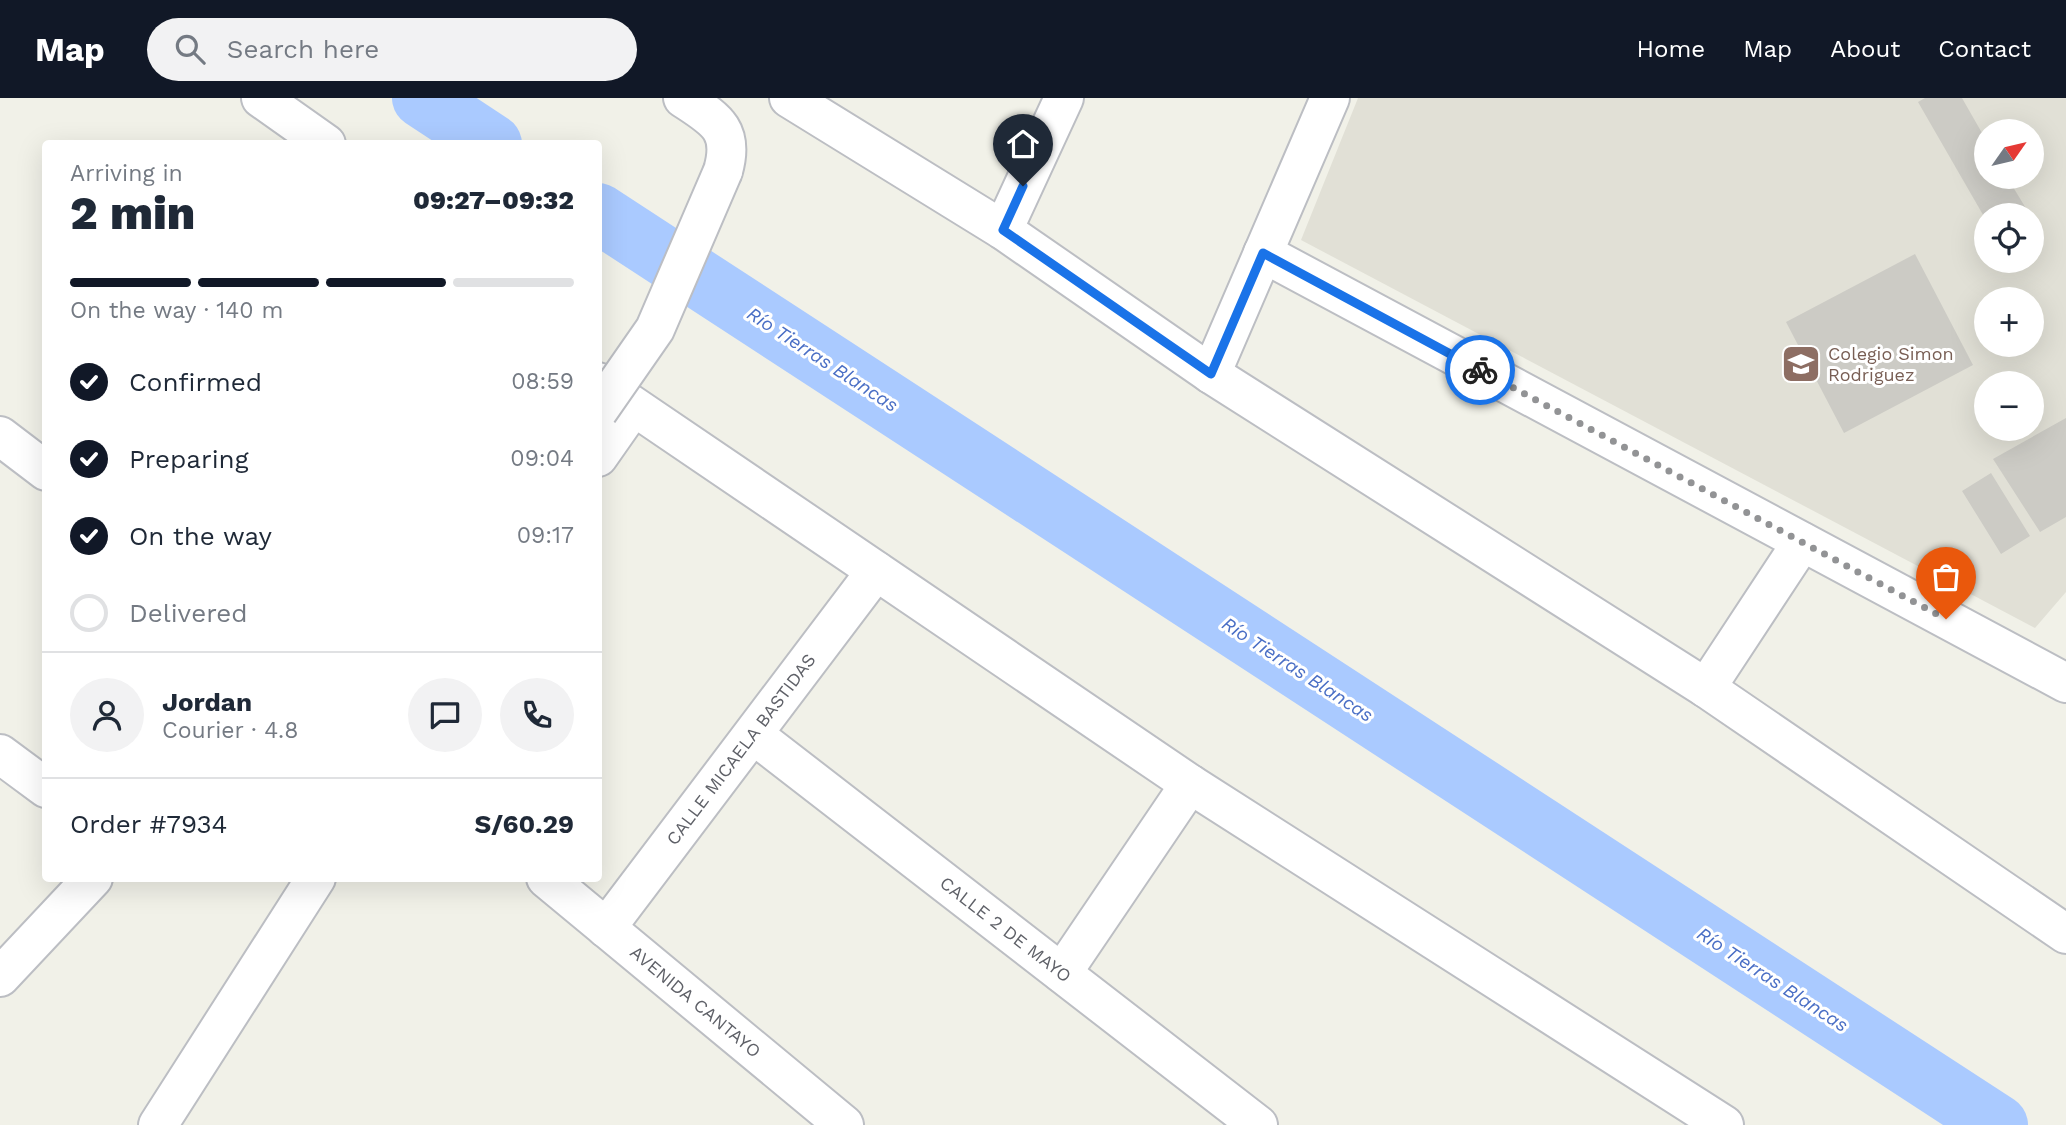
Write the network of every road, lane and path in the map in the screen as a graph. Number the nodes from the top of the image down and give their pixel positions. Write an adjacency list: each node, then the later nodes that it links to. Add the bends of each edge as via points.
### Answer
1 (261, 98): 6 (street)
2 (682, 98): 11 (street, bridge, via 724,132 729,152 655,329)
3 (789, 98): 7 (street)
4 (1064, 98): 7 (street)
5 (1330, 98): 8 (street)
6 (320, 140)
7 (1003, 230): 9 (street)
8 (1263, 253): 9 (street); 15 (street)
9 (1211, 374): 18 (street)
10 (602, 388): 11 (street)
11 (616, 409): 13 (street); 16 (street)
12 (0, 436): 14 (street)
13 (602, 446)
14 (42, 468)
15 (1802, 542): 17 (street); 18 (street)
16 (876, 571): 19 (street, CALLE MICAELA BASTIDAS); 21 (street)
17 (2066, 683)
18 (1706, 688): 27 (street)
19 (754, 735): 26 (street, CALLE MICAELA BASTIDAS); 28 (street, CALLE 2 DE MAYO)
20 (0, 754): 22 (street)
21 (1190, 784): 28 (street); 33 (street)
22 (42, 785)
23 (89, 882): 29 (street)
24 (313, 882): 30 (street)
25 (551, 882): 26 (street, AVENIDA CANTAYO)
26 (606, 928): 31 (street, AVENIDA CANTAYO)
27 (2066, 934)
28 (1062, 973): 32 (street, CALLE 2 DE MAYO)
29 (0, 977)
30 (158, 1125)
31 (844, 1125)
32 (1258, 1125)
33 (1724, 1125)

